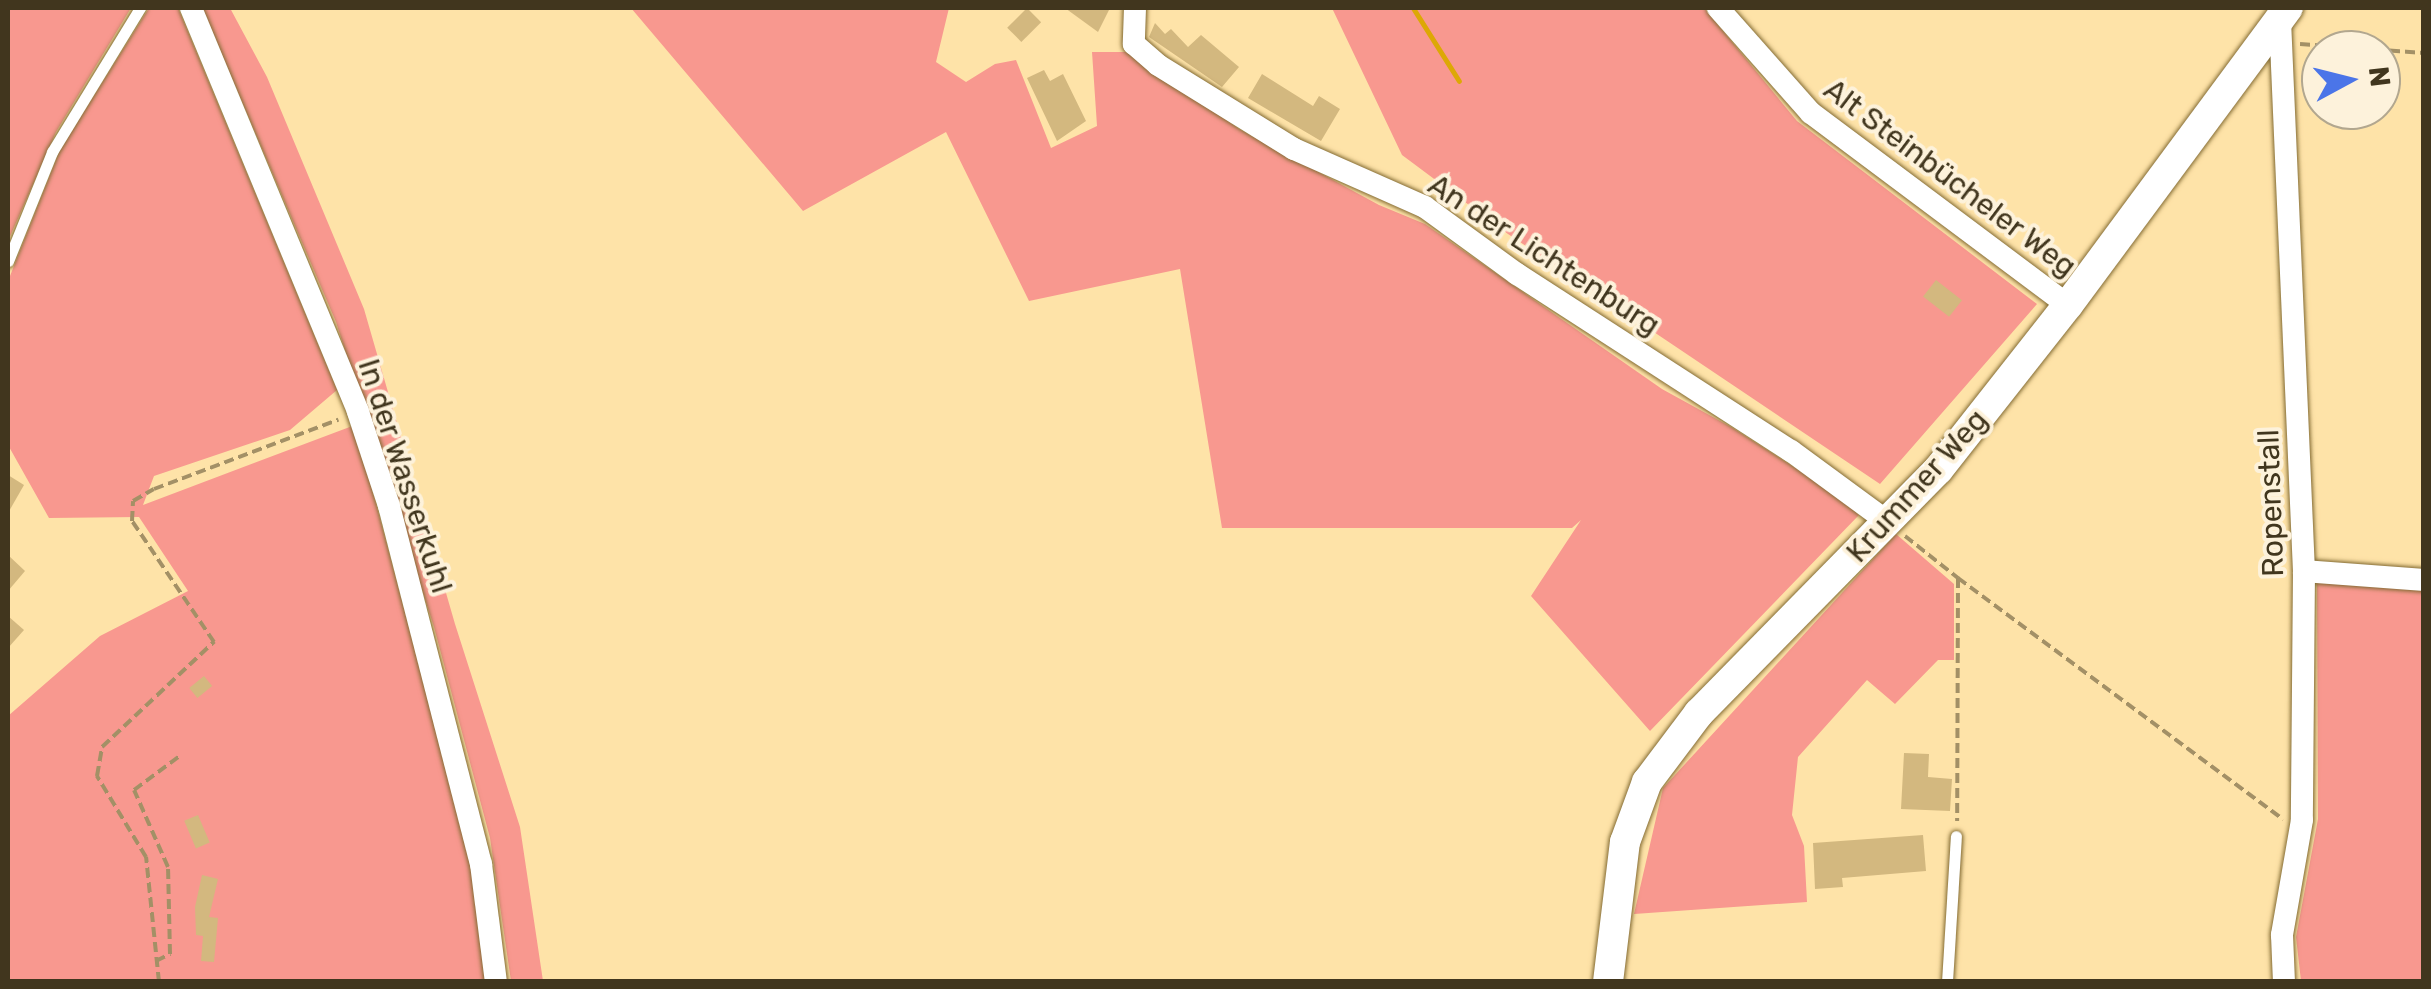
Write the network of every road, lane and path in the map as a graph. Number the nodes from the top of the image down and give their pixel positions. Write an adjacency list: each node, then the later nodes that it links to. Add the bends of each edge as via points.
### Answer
1 (140, 8): 7 (lane, via 52,152)
2 (191, 8): 9 (street, In der Wasserkuhl)
3 (1135, 8): 10 (street, An der Lichtenburg, via 1134,44 1158,65 1294,149 1425,208)
4 (1718, 8): 8 (street, Alt Steinbücheler Weg, via 1811,113)
5 (2283, 23): 6 (path); 8 (main road, Krummer Weg); 11 (street, Ropenstall)
6 (2424, 53)
7 (8, 261)
8 (2068, 305): 10 (main road, Krummer Weg)
9 (358, 412): 17 (path, via 133,502 132,521 214,642 102,746 97,776 146,857); 19 (street, In der Wasserkuhl, via 403,558 480,864)
10 (1890, 523): 12 (path); 20 (main road, Krummer Weg, via 1699,714 1646,782 1625,842)
11 (2304, 571): 13 (street); 15 (street, Ropenstall)
12 (1958, 578): 15 (path, via 2285,820); 16 (path)
13 (2424, 580)
14 (181, 756): 17 (path, via 134,790 168,867 170,954)
15 (2302, 820): 22 (street, Ropenstall, via 2282,935)
16 (1956, 836): 21 (lane)
17 (156, 961): 18 (path)
18 (160, 982)
19 (496, 982)
20 (1608, 982)
21 (1948, 982)
22 (2284, 982)

